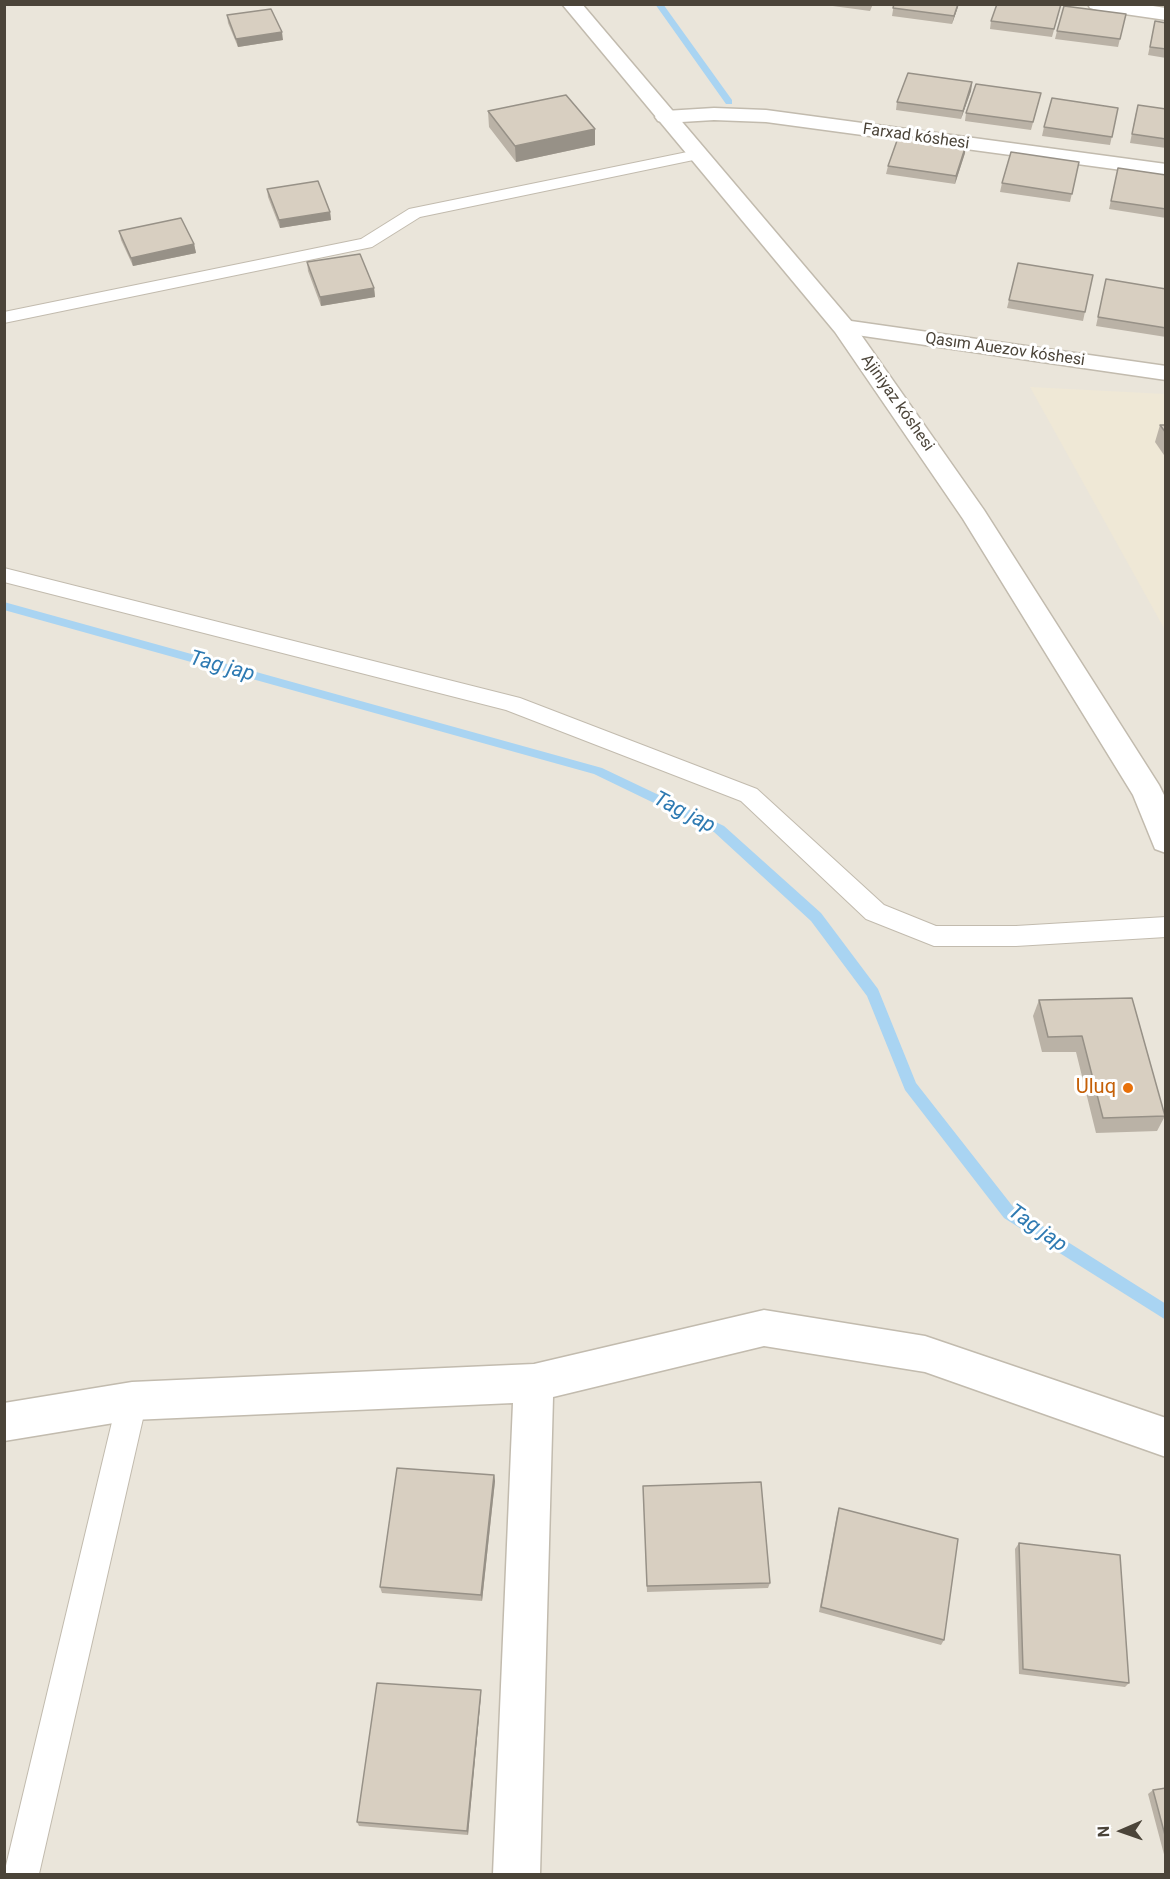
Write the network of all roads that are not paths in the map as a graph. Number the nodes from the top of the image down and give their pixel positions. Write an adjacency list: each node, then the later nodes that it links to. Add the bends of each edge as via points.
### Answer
1 (571, 4): 4 (street, Ajiniyaz kóshesi)
2 (1097, 4): 3 (street)
3 (1166, 14)
4 (665, 117): 5 (street, Ajiniyaz kóshesi); 6 (street, Farxad kóshesi, via 766,116)
5 (697, 155): 7 (lane, via 415,213 366,243); 8 (street, Ajiniyaz kóshesi)
6 (1166, 170)
7 (4, 318)
8 (844, 327): 9 (street, Qasım Auezov kóshesi); 11 (street, Ajiniyaz kóshesi, via 981,526 1148,793)
9 (1166, 372)
10 (4, 575): 12 (lane, via 512,704 738,790 749,795 875,912 934,936 1016,936)
11 (1166, 841)
12 (1166, 927)
13 (534, 1383): 14 (street); 16 (street, via 764,1329 925,1354); 18 (street)
14 (132, 1401): 15 (street); 17 (lane)
15 (4, 1422)
16 (1166, 1438)
17 (21, 1875)
18 (517, 1875)

